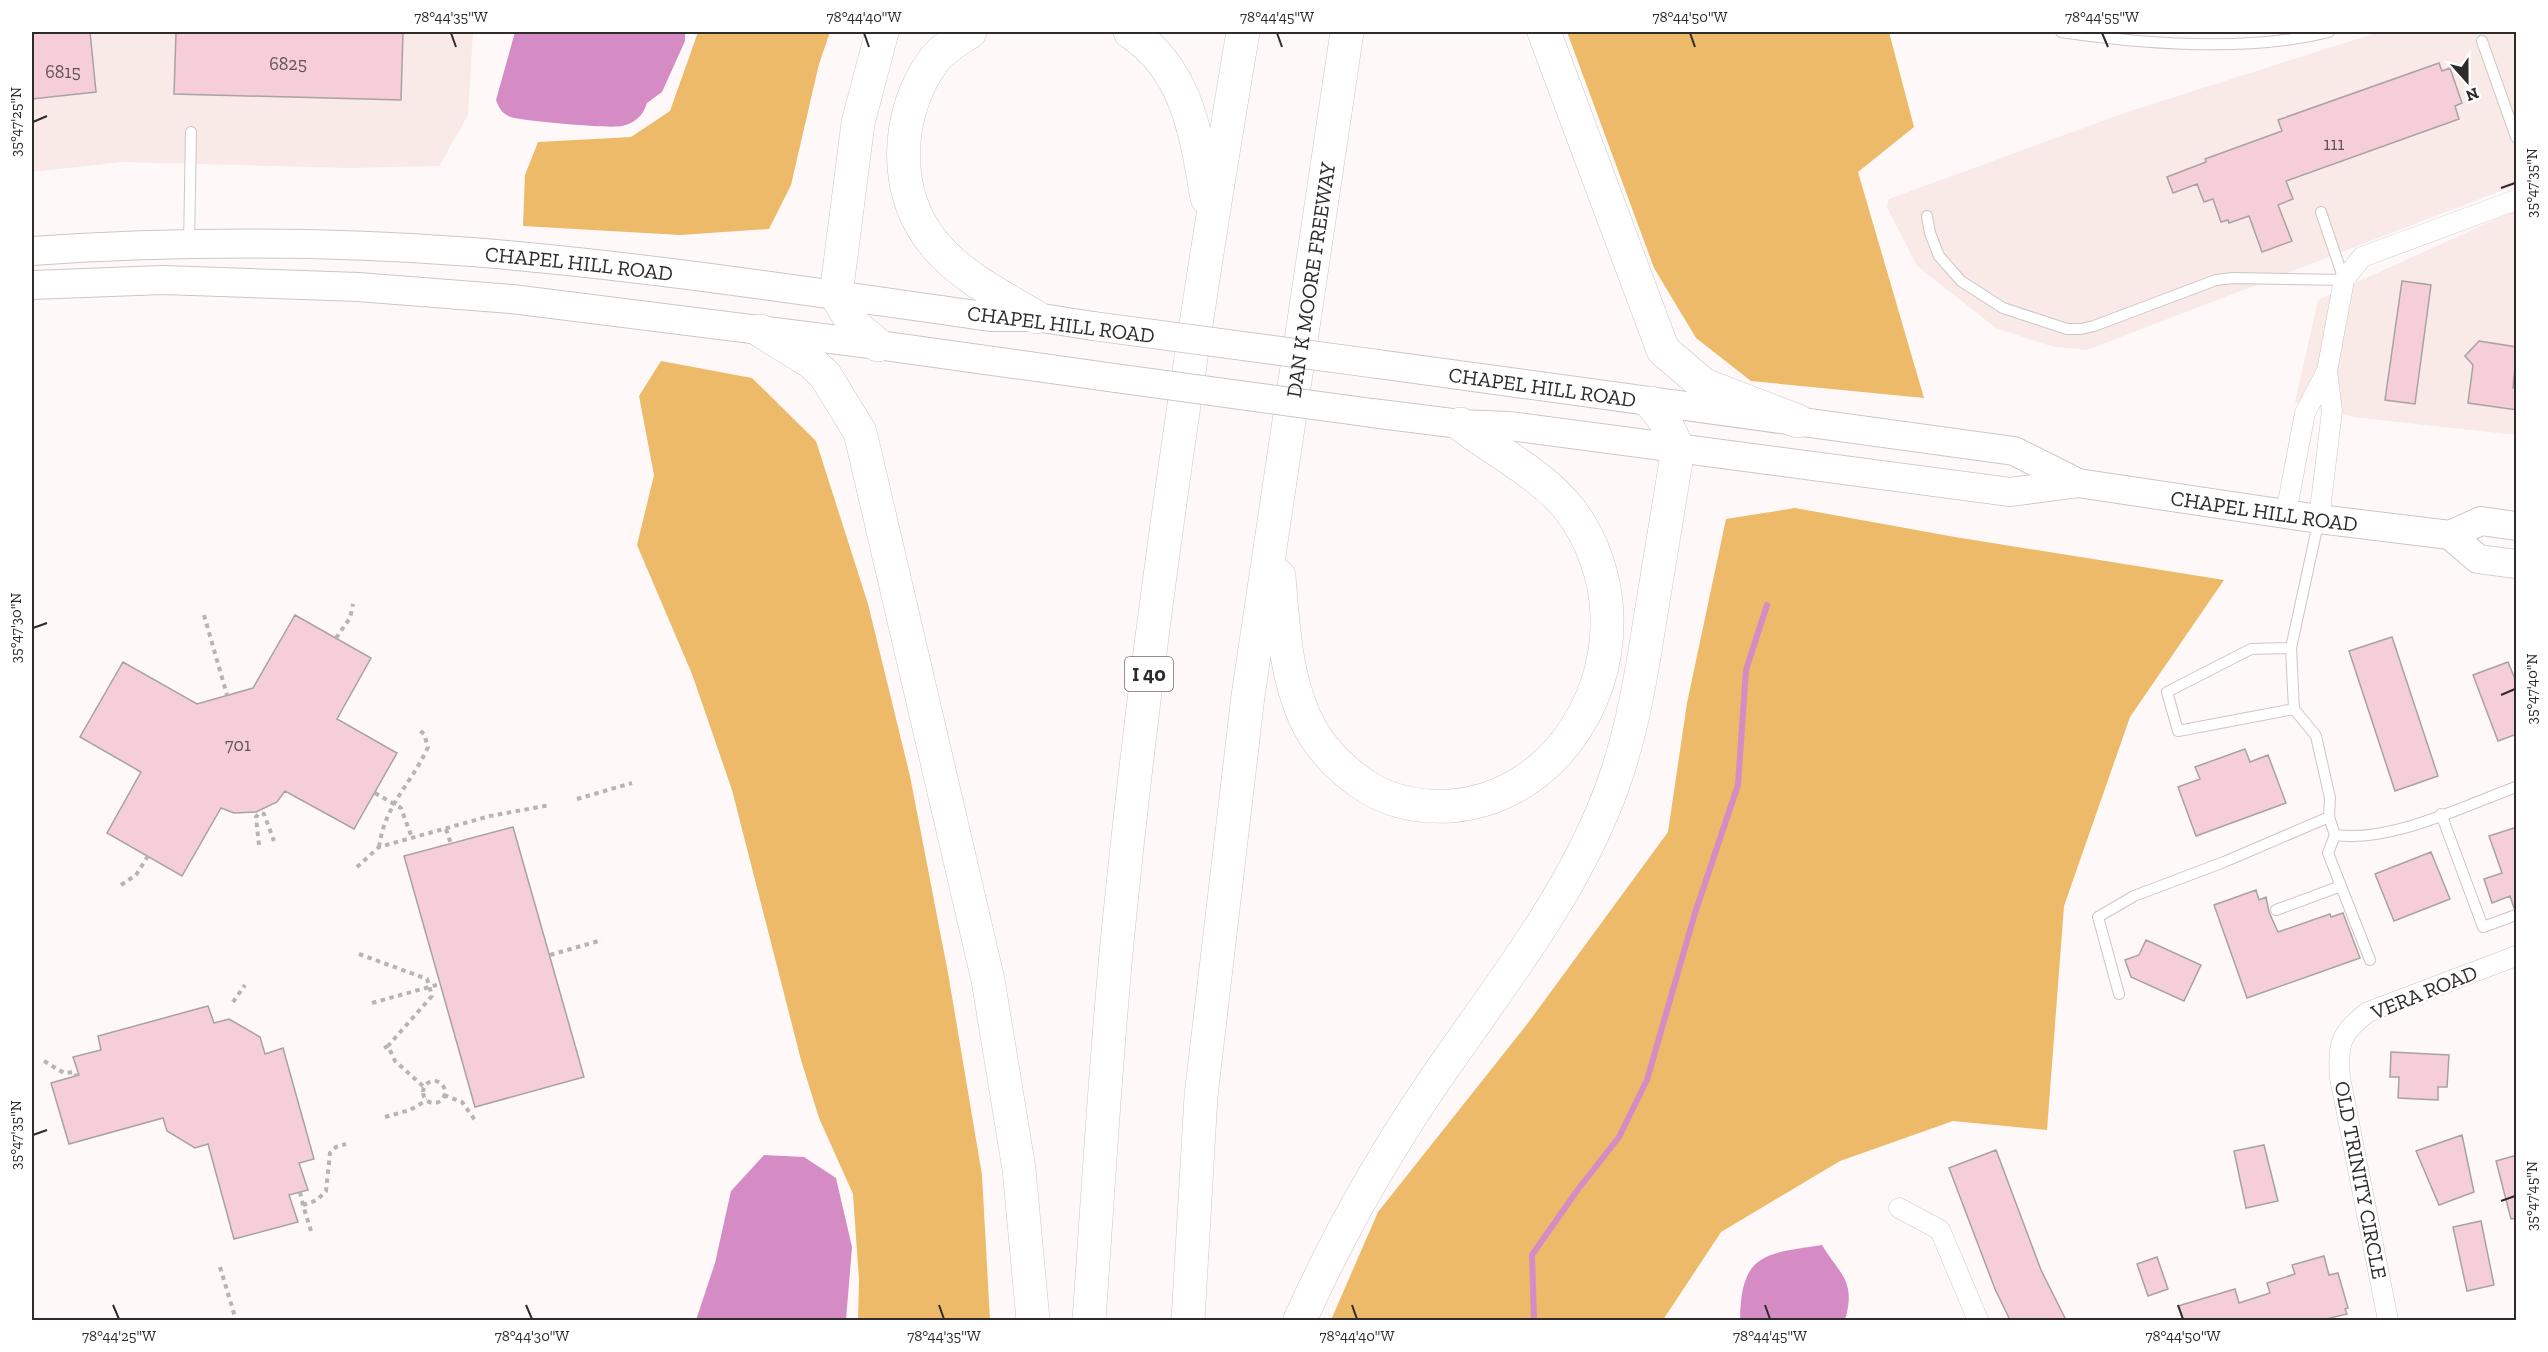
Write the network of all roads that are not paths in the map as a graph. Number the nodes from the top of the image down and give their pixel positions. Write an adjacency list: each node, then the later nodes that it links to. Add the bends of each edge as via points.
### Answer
1 (882, 32): 20 (highway, via 858,123)
2 (970, 32): 21 (highway, via 936,58 909,108 903,147 912,206 935,245 974,280)
3 (1130, 32): 15 (highway, via 1157,53 1189,108)
4 (1243, 32): 15 (highway, I 40)
5 (1347, 32): 33 (highway, DAN K MOORE FREEWAY)
6 (1544, 32): 26 (highway, via 1663,350 1704,385)
7 (2061, 32): 8 (lane, via 2154,42 2232,42 2294,40)
8 (2329, 32)
9 (2482, 41): 11 (lane)
10 (191, 132): 16 (lane)
11 (2517, 136)
12 (2517, 200): 18 (street, via 2362,257)
13 (2321, 212): 18 (lane)
14 (1928, 216): 18 (lane, via 1939,256 1961,281 2003,308 2067,328 2081,330 2094,326 2216,280)
15 (1211, 220): 51 (highway, I 40, via 1167,516 1117,943)
16 (189, 244): 17 (main road, CHAPEL HILL ROAD); 20 (main road, CHAPEL HILL ROAD, via 472,252)
17 (32, 251)
18 (2344, 280): 24 (street)
19 (32, 285): 22 (main road, CHAPEL HILL ROAD, via 163,280 358,287 512,299)
20 (836, 295): 21 (main road, CHAPEL HILL ROAD, via 991,317); 23 (highway, via 853,324)
21 (1036, 317): 25 (main road, CHAPEL HILL ROAD, bridge)
22 (761, 331): 23 (main road, CHAPEL HILL ROAD); 50 (highway, via 825,375 860,432 988,980 1019,1169)
23 (878, 345): 27 (main road, CHAPEL HILL ROAD, bridge)
24 (2327, 371): 30 (street, via 2305,413); 31 (street, via 2332,411)
25 (1651, 403): 26 (main road, CHAPEL HILL ROAD); 28 (highway, via 1664,419)
26 (1798, 421): 29 (main road, CHAPEL HILL ROAD, via 2014,451)
27 (1460, 424): 28 (main road, CHAPEL HILL ROAD, via 1509,426); 33 (highway, via 1558,496 1590,544 1604,584 1606,649 1597,690 1562,748 1517,786 1479,801 1421,806 1369,788 1325,751 1306,720 1293,685)
28 (1678, 449): 29 (main road, CHAPEL HILL ROAD, via 2010,492); 53 (highway, via 1635,711 1602,814 1541,927 1430,1086 1367,1185)
29 (2078, 483): 30 (main road, CHAPEL HILL ROAD)
30 (2286, 513): 31 (main road, CHAPEL HILL ROAD)
31 (2319, 519): 34 (main road, CHAPEL HILL ROAD); 36 (lane)
32 (2517, 526): 34 (main road, via 2481,521)
33 (1274, 527): 52 (highway, via 1248,696 1201,1096)
34 (2450, 535): 35 (main road, via 2478,559)
35 (2517, 564)
36 (2291, 648): 37 (lane); 37 (lane, via 2251,649 2167,692 2178,731)
37 (2294, 709): 40 (lane, via 2316,736 2330,798)
38 (2517, 787): 39 (lane)
39 (2441, 814): 41 (lane, via 2379,833); 44 (lane, via 2483,927)
40 (2329, 817): 41 (lane); 47 (lane, via 2134,896 2098,917)
41 (2335, 835): 42 (lane, via 2328,853)
42 (2341, 886): 43 (lane); 46 (lane)
43 (2276, 910)
44 (2517, 915)
45 (2517, 956): 48 (street, VERA ROAD, via 2368,1012 2352,1024)
46 (2370, 960)
47 (2119, 994)
48 (2341, 1040): 55 (street, OLD TRINITY CIRCLE, via 2340,1077)
49 (1899, 1208): 54 (street, via 1940,1230)
50 (1033, 1320)
51 (1089, 1320)
52 (1188, 1320)
53 (1300, 1320)
54 (1978, 1320)
55 (2388, 1320)

